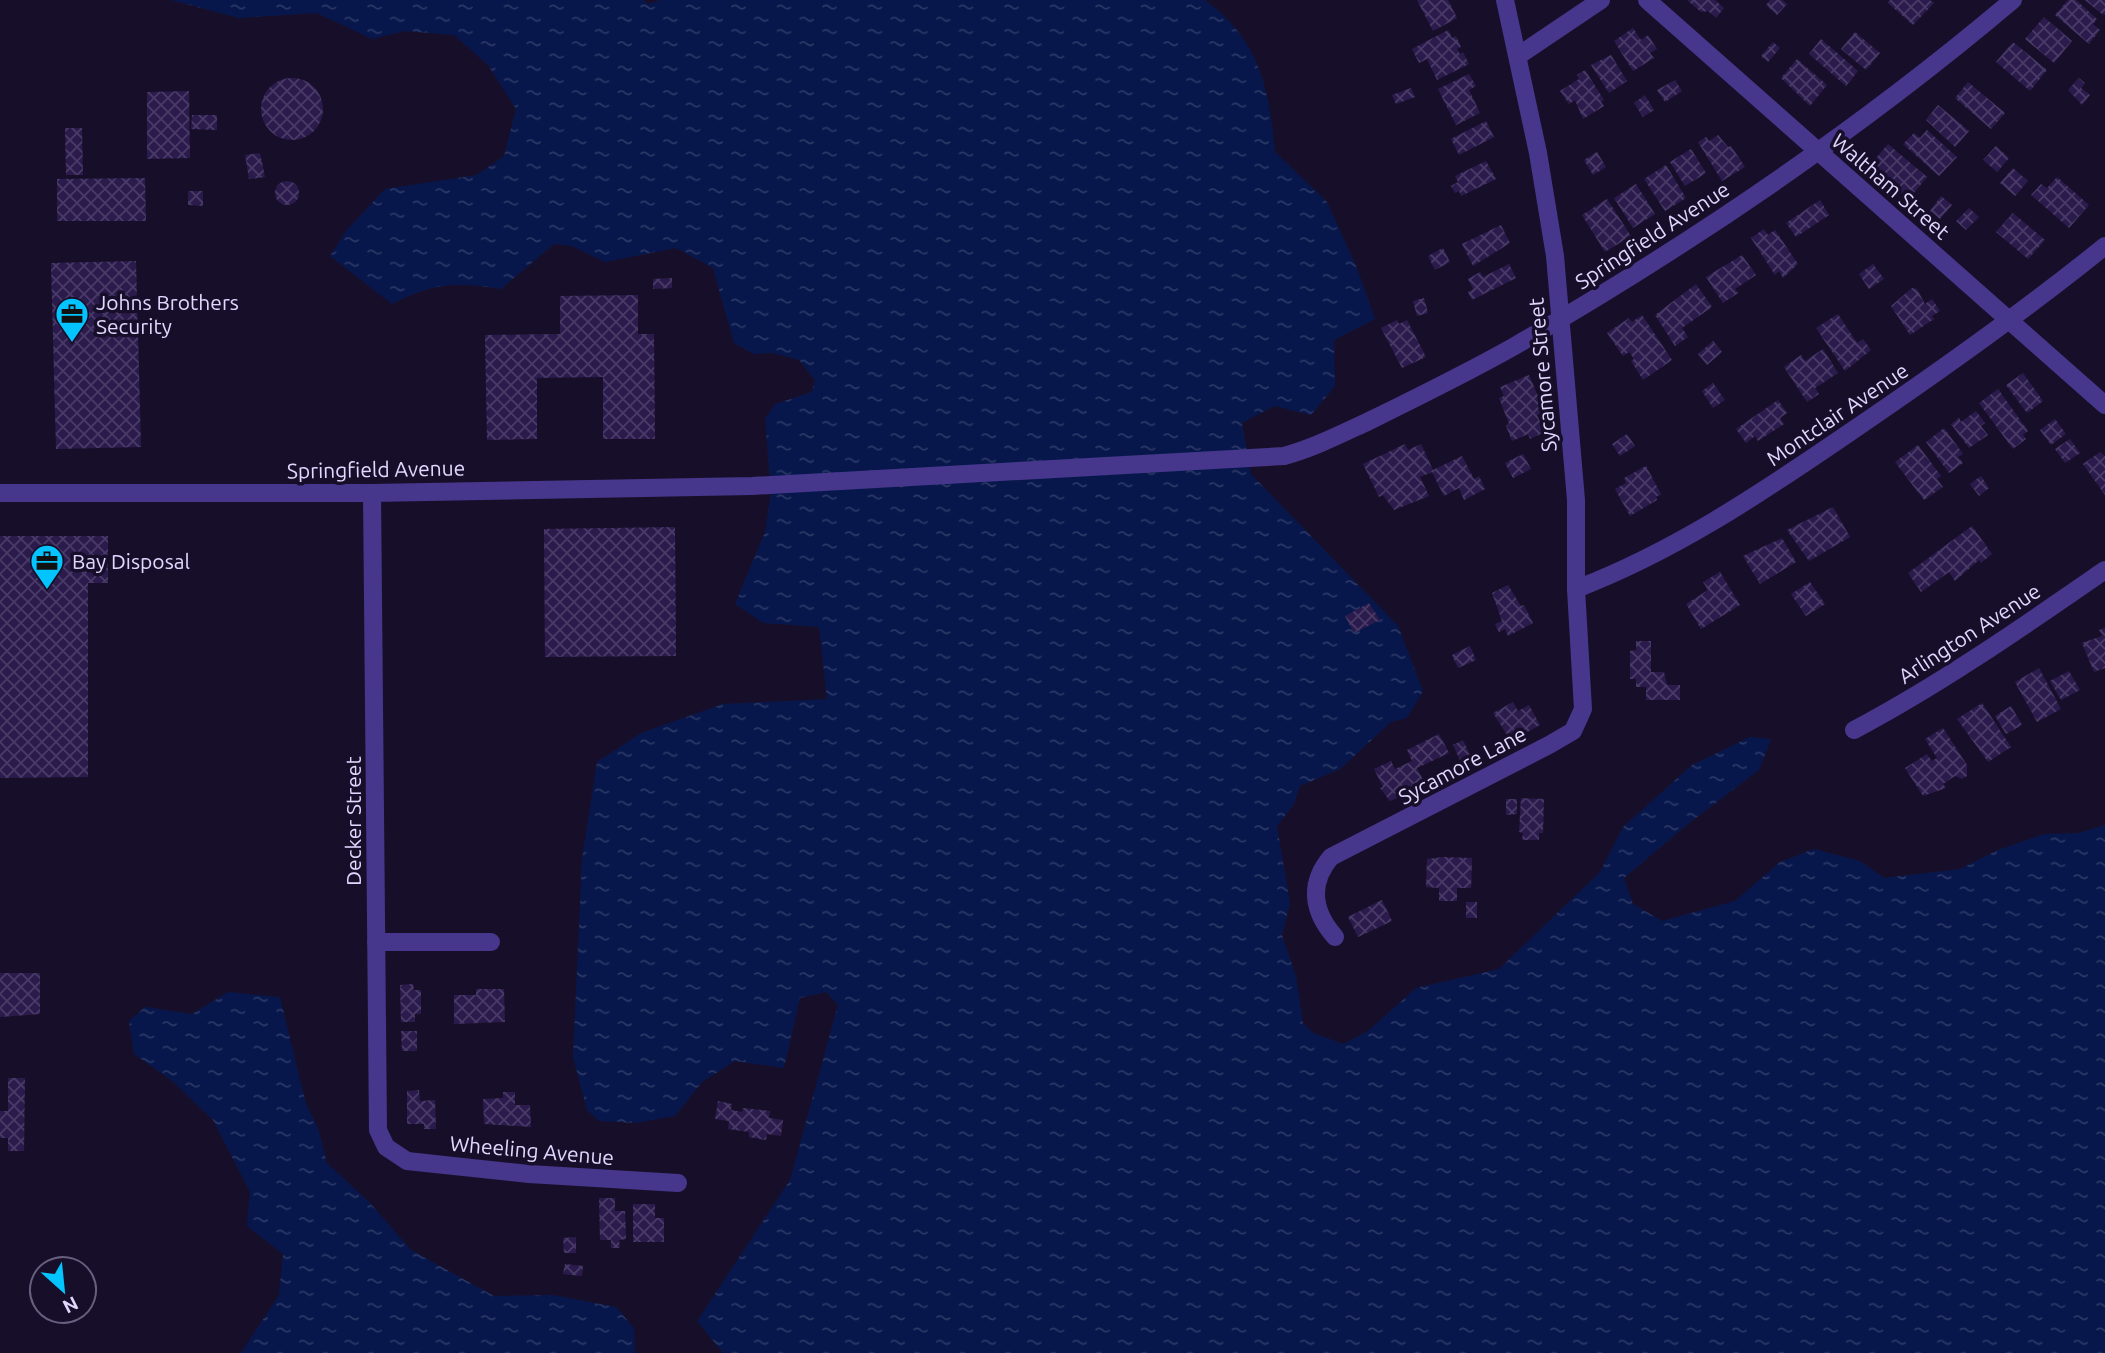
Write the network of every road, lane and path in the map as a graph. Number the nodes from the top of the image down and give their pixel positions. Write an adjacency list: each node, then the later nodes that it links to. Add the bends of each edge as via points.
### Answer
1 (1505, 0): 5 (street, Sycamore Street)
2 (1601, 0): 5 (street)
3 (1647, 0): 6 (street, Waltham Street)
4 (2013, 0): 6 (street, Springfield Avenue)
5 (1518, 56): 8 (street, Sycamore Street, via 1555,256)
6 (1817, 151): 8 (street, Springfield Avenue); 9 (street, Waltham Street)
7 (2105, 246): 9 (street, Montclair Avenue)
8 (1561, 319): 11 (street, Springfield Avenue, via 1421,396 1305,451 1284,456 752,486); 14 (street, Sycamore Street, via 1576,500)
9 (2009, 321): 10 (street, Waltham Street); 14 (street, Montclair Avenue, via 1705,528)
10 (2105, 405)
11 (372, 493): 12 (street, Springfield Avenue); 18 (street, Decker Street)
12 (0, 494)
13 (2105, 570): 15 (street, Arlington Avenue, via 1889,712)
14 (1576, 589): 16 (street, Sycamore Street, via 1583,709 1573,731)
15 (1854, 730)
16 (1558, 739): 17 (street, Sycamore Lane, via 1331,857 1321,868 1315,894 1323,923)
17 (1335, 937)
18 (376, 942): 19 (street); 20 (street, Decker Street, via 375,1097 378,1130)
19 (491, 942)
20 (386, 1147): 21 (street, Wheeling Avenue, via 407,1161)
21 (678, 1183)

